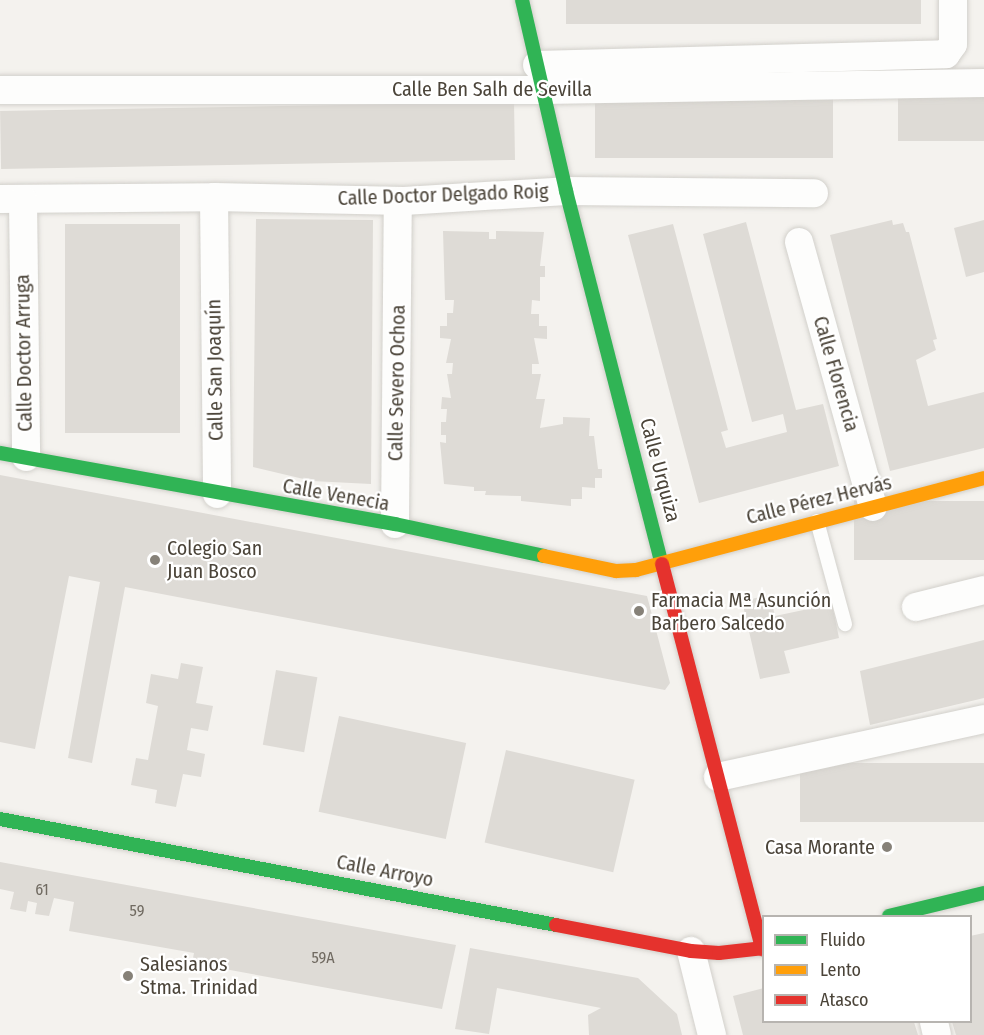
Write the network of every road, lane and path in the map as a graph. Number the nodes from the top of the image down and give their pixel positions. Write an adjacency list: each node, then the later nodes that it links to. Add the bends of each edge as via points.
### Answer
1 (522, 0): 3 (street, Calle Urquiza)
2 (953, 0): 3 (street, via 953,44 946,54)
3 (540, 78): 4 (street, Calle Ben Salh de Sevilla); 5 (street, Calle Ben Salh de Sevilla); 6 (street, Calle Urquiza)
4 (984, 83)
5 (0, 90)
6 (566, 191): 7 (street, Calle Doctor Delgado Roig); 10 (street, Calle Doctor Delgado Roig); 18 (street, Calle Urquiza)
7 (814, 193)
8 (214, 197): 9 (street, Calle Doctor Delgado Roig); 10 (street, Calle Doctor Delgado Roig); 14 (street, Calle San Joaquín)
9 (11, 199): 12 (street, Calle Doctor Arruga, via 23,249)
10 (398, 201): 17 (street, Calle Severo Ochoa)
11 (799, 242): 15 (street, Calle Florencia)
12 (13, 455): 14 (street, Calle Venecia)
13 (984, 478): 15 (street, Calle Pérez Hervás)
14 (217, 494): 17 (street, Calle Venecia)
15 (873, 507): 16 (street, Calle Pérez Hervás)
16 (818, 521): 18 (street, Calle Pérez Hervás); 21 (lane)
17 (395, 525): 18 (street, Calle Venecia, via 616,571 636,570)
18 (664, 561): 23 (street, Calle Urquiza)
19 (984, 590): 20 (street)
20 (916, 607)
21 (844, 624)
22 (984, 719): 23 (street)
23 (718, 777): 27 (street, Calle Urquiza)
24 (0, 819): 29 (street, Calle Arroyo)
25 (984, 893): 26 (street)
26 (901, 915)
27 (762, 944)
28 (762, 948): 29 (street, Calle Arroyo)
29 (691, 951): 30 (street)
30 (712, 1035)

